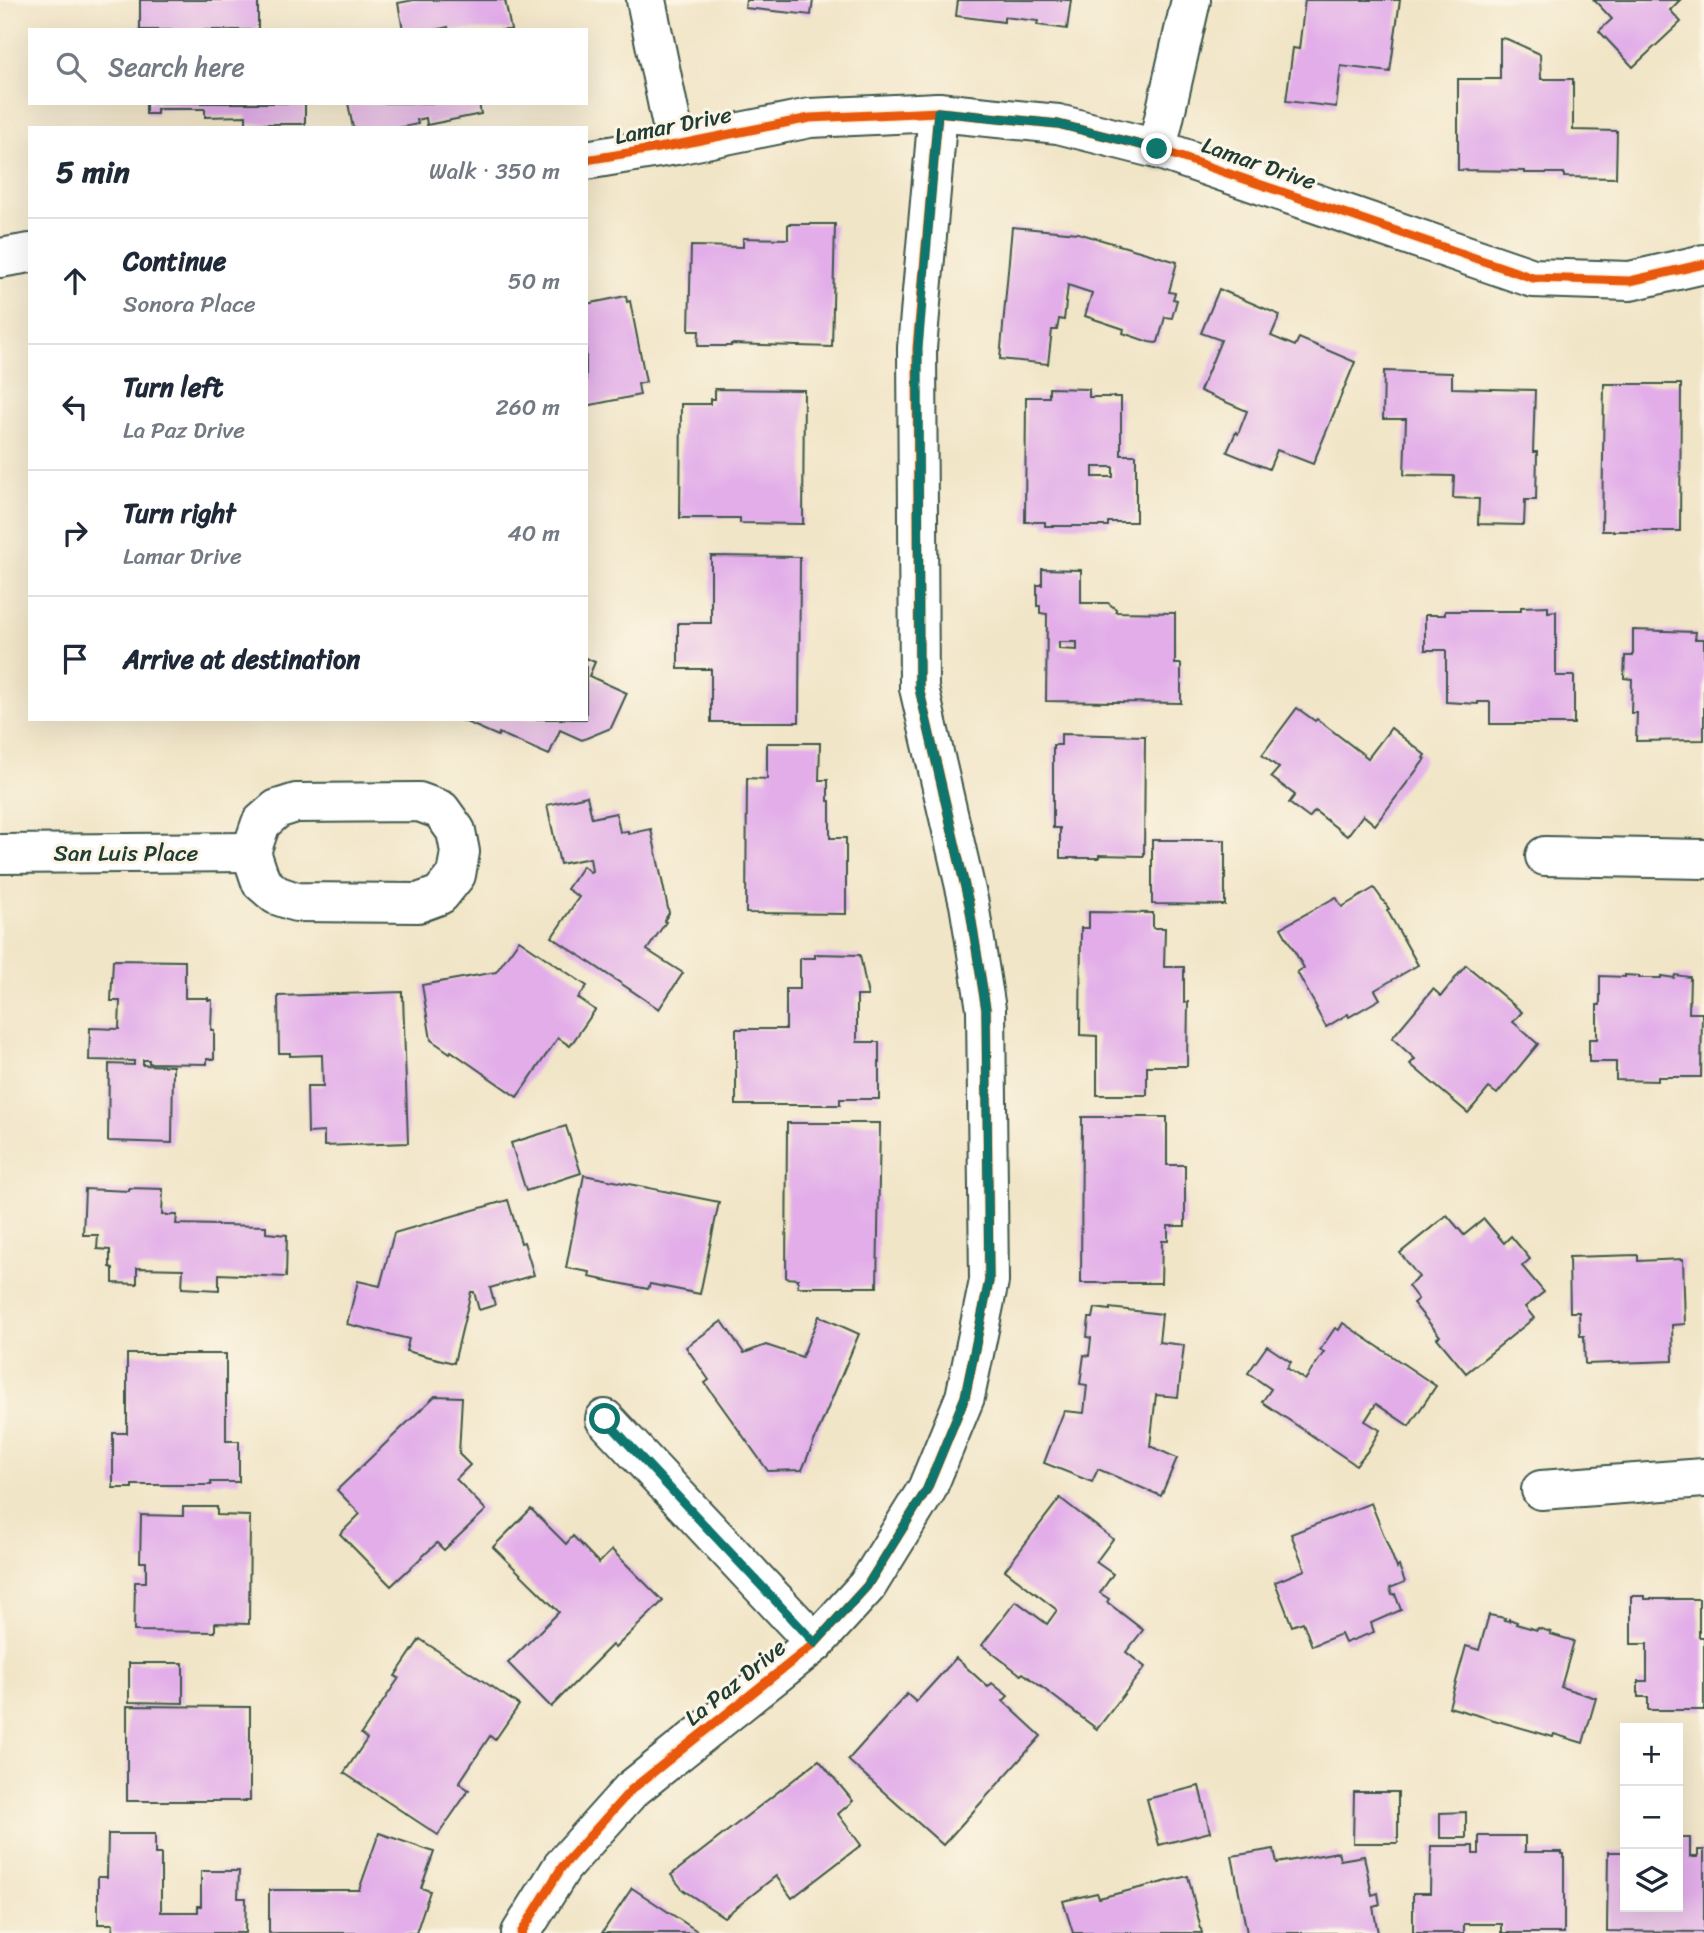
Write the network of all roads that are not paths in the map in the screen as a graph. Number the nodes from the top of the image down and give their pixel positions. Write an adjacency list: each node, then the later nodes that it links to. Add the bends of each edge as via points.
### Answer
1 (646, 0): 4 (street)
2 (1191, 0): 5 (street)
3 (938, 112): 4 (street, Lamar Drive, via 810,118); 5 (street, Lamar Drive, via 1058,124); 17 (street, La Paz Drive, via 918,348 919,688 969,904 986,1009 989,1281 965,1397 927,1489 867,1586)
4 (676, 145): 6 (street, Lamar Drive)
5 (1157, 149): 9 (street, Lamar Drive, via 1533,278 1630,281)
6 (588, 160)
7 (28, 253): 8 (street)
8 (0, 258)
9 (1704, 264)
10 (251, 852): 10 (street, via 261,882 276,895 296,902 405,903 440,895 456,875 460,852 456,831 441,810 419,802 296,803 261,822); 11 (street, San Luis Place)
11 (0, 854)
12 (1545, 856): 13 (street)
13 (1704, 859)
14 (605, 1419): 17 (street)
15 (1704, 1478): 16 (street)
16 (1541, 1490)
17 (815, 1643): 18 (street, La Paz Drive, via 631,1790 562,1867)
18 (521, 1933)

